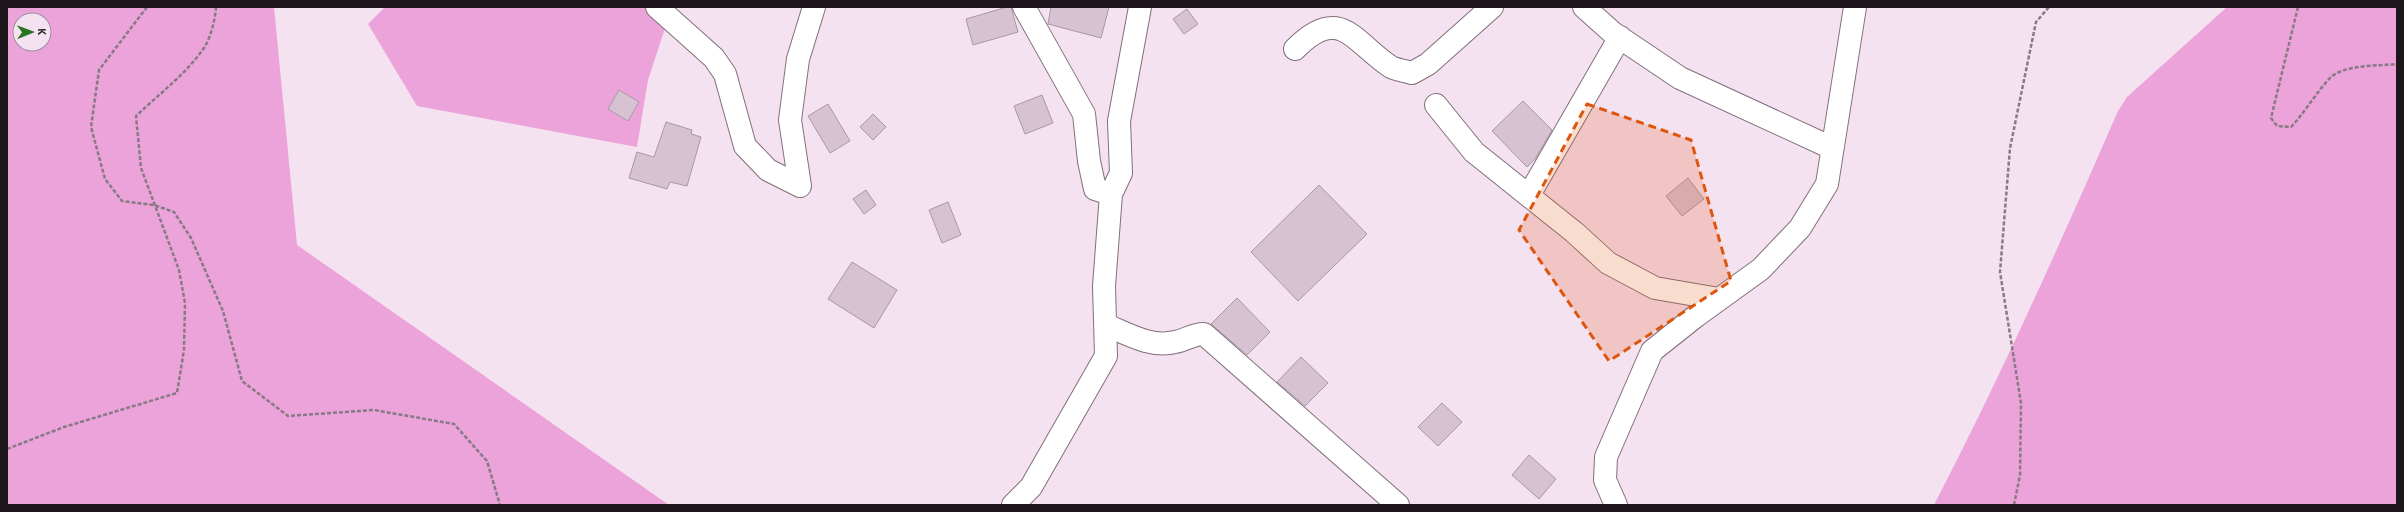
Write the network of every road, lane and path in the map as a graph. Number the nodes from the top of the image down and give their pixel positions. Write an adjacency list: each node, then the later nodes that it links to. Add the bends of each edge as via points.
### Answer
1 (147, 7): 19 (path, via 99,70 91,127 105,179 122,201)
2 (216, 7): 19 (path, via 215,20 204,48 177,78 136,116 141,168)
3 (656, 7): 4 (street, via 714,58 725,74 745,146 768,170 800,186 790,120 798,59)
4 (814, 7)
5 (1024, 7): 17 (street, via 1084,114 1095,189)
6 (1140, 7): 17 (street, via 1119,121 1121,173)
7 (1492, 7): 13 (street, via 1428,64 1412,73 1392,68 1347,31 1325,29 1310,34)
8 (1855, 7): 16 (street)
9 (2049, 7): 27 (path, via 2036,22 2010,148 2000,272 2021,403 2020,475)
10 (2298, 7): 14 (path, via 2274,96 2271,118 2277,126 2291,127 2330,78 2355,67)
11 (1592, 9): 12 (street)
12 (1620, 37): 16 (street, via 1680,78); 18 (street)
13 (1296, 49)
14 (2397, 64)
15 (1436, 106): 18 (street, via 1474,152)
16 (1832, 148): 20 (street, via 1827,184 1800,228 1761,269)
17 (1111, 194): 21 (street, via 1104,286)
18 (1529, 195): 20 (street, via 1608,263 1655,288)
19 (154, 205): 22 (path, via 179,270 185,303 184,350 177,393 64,427); 23 (path, via 174,212 191,238 223,311 242,381 288,416 374,410 454,424 487,461)
20 (1719, 299): 26 (street, via 1652,351 1606,457 1605,480)
21 (1106, 325): 24 (street, via 1106,356 1031,487); 25 (street, via 1153,344 1175,342 1194,334 1204,334)
22 (7, 449)
23 (500, 505)
24 (1012, 505)
25 (1398, 505)
26 (1616, 505)
27 (2014, 505)

